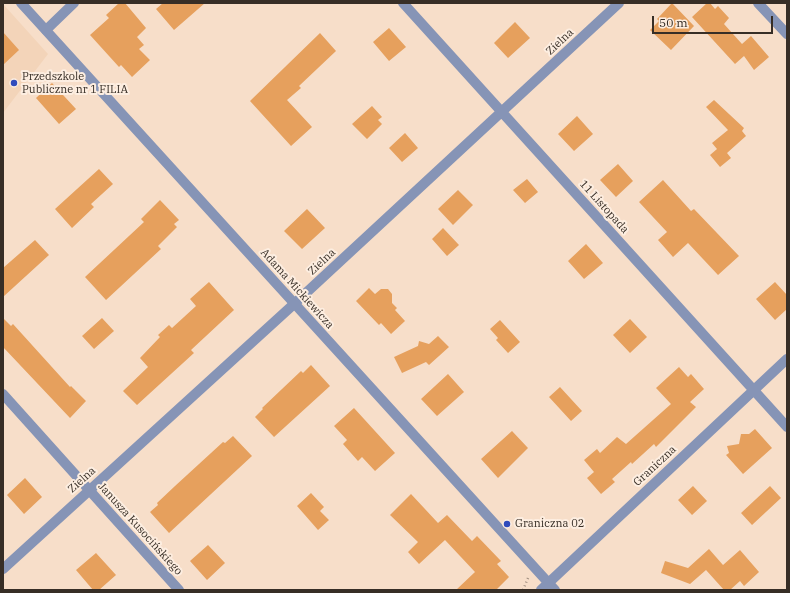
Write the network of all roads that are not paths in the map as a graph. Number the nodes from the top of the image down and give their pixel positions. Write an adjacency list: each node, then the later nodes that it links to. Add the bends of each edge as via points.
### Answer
1 (21, 3): 6 (street, Adama Mickiewicza)
2 (74, 3): 6 (street)
3 (403, 3): 8 (street, 11 Listopada)
4 (619, 3): 8 (street, Zielna)
5 (758, 3): 7 (street)
6 (46, 30): 9 (street, Adama Mickiewicza)
7 (787, 34)
8 (502, 112): 9 (street, Zielna); 11 (street, 11 Listopada)
9 (294, 304): 14 (street, Zielna); 16 (street, Adama Mickiewicza)
10 (787, 360): 11 (street, Graniczna)
11 (753, 390): 13 (street, 11 Listopada); 16 (street, Graniczna)
12 (3, 394): 14 (street, Janusza Kusocińskiego)
13 (787, 427)
14 (90, 489): 15 (street, Zielna); 17 (street, Janusza Kusocińskiego)
15 (3, 569)
16 (552, 586): 18 (street, Graniczna)
17 (179, 590)
18 (541, 590)

